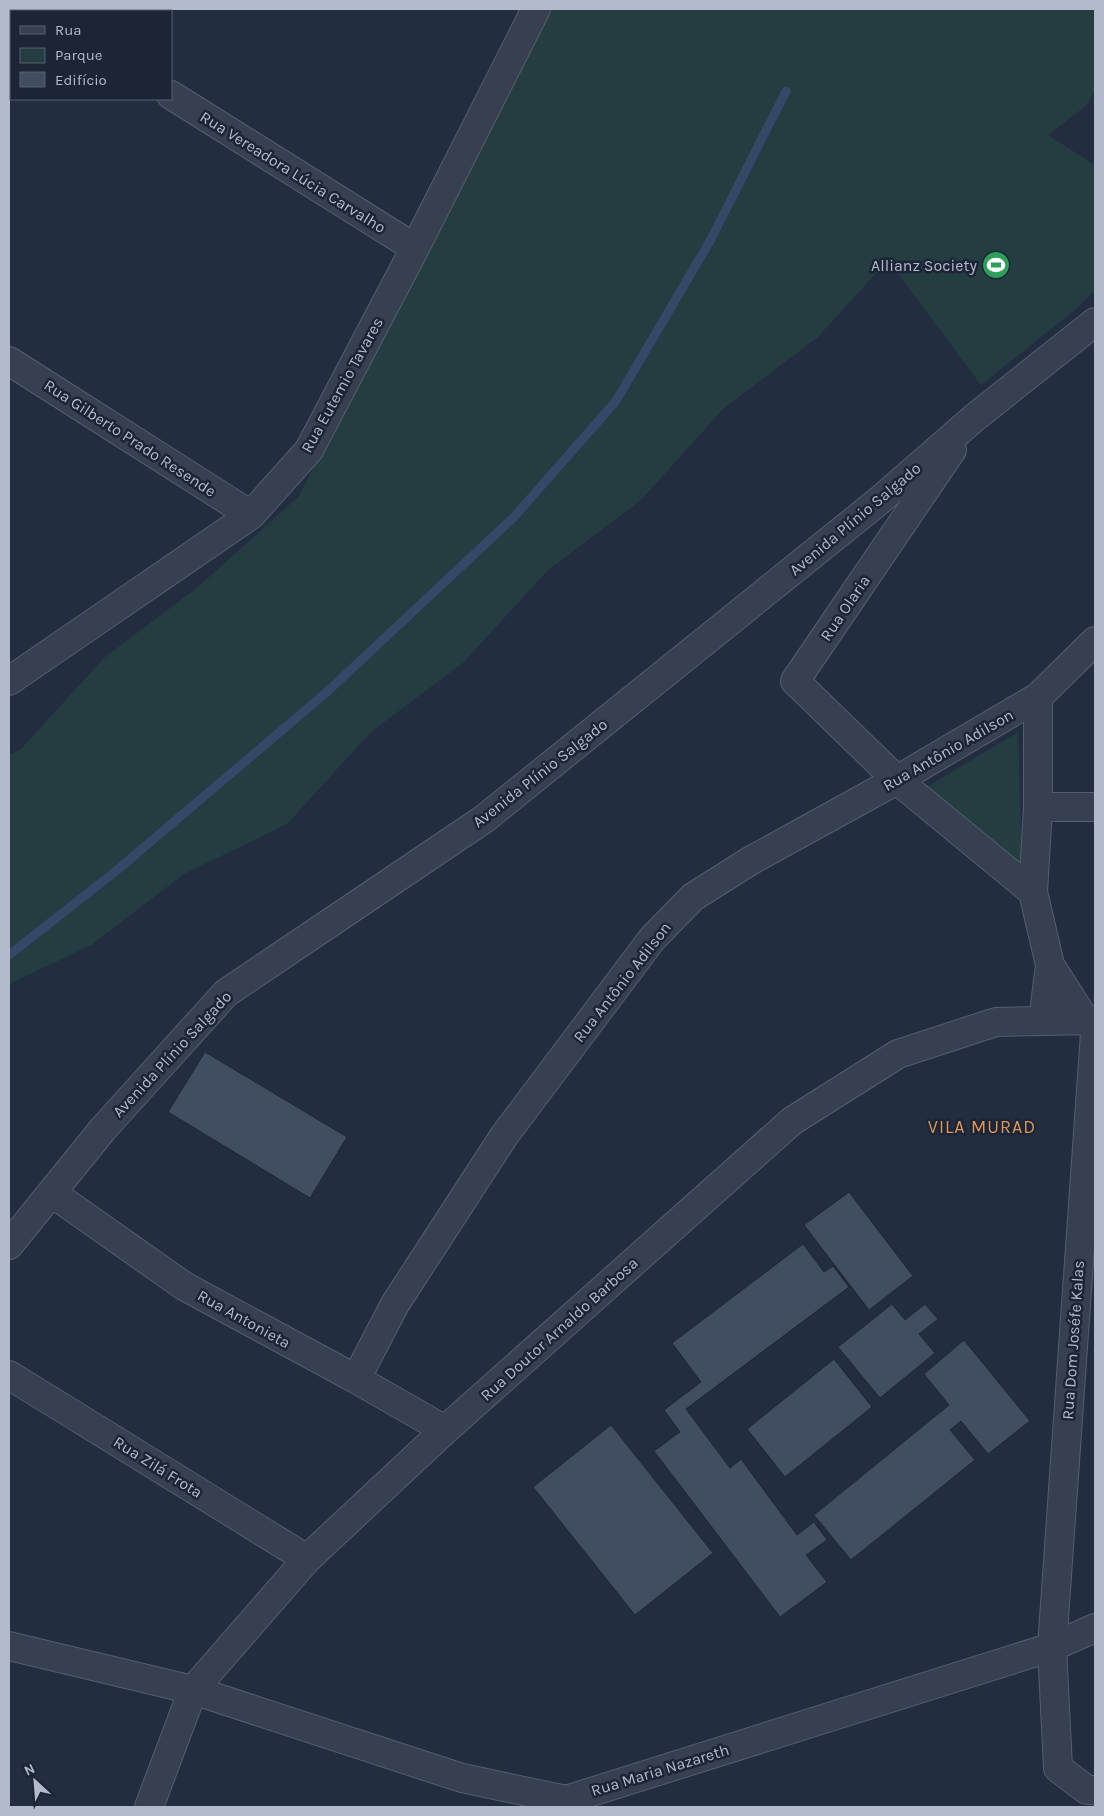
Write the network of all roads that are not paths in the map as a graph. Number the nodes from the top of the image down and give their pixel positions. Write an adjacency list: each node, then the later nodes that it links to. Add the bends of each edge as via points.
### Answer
1 (536, 9): 3 (street, Rua Eutemio Tavares)
2 (172, 96): 3 (street, Rua Vereadora Lúcia Carvalho)
3 (415, 248): 7 (street, Rua Eutemio Tavares, via 309,450)
4 (1095, 322): 6 (street, Avenida Plínio Salgado)
5 (9, 360): 7 (street, Rua Gilberto Prado Resende)
6 (974, 418): 11 (street, Rua Olaria, via 795,681); 18 (street, Avenida Plínio Salgado, via 880,500 484,819 226,993 103,1129)
7 (252, 515): 9 (street, Rua Eutemio Tavares)
8 (1095, 641): 10 (street, Rua Antônio Adilson)
9 (9, 681)
10 (1038, 697): 11 (street, Rua Antônio Adilson); 12 (street)
11 (897, 780): 14 (street); 21 (street, Rua Antônio Adilson, via 750,861 693,897 652,939 504,1136 395,1304)
12 (1038, 807): 13 (street); 14 (street)
13 (1095, 807)
14 (1033, 892): 15 (street)
15 (1050, 965): 16 (street); 17 (street)
16 (1043, 1021): 17 (street, Rua Doutor Arnaldo Barbosa); 22 (street, Rua Doutor Arnaldo Barbosa, via 996,1022 898,1054 792,1121)
17 (1092, 1024): 26 (street, Rua Dom Joséfe Kalas)
18 (52, 1193): 19 (street, Avenida Plínio Salgado); 21 (street, Rua Antonieta, via 184,1286)
19 (9, 1245)
20 (9, 1375): 23 (street, Rua Zilá Frota)
21 (356, 1380): 22 (street, Rua Antonieta)
22 (445, 1430): 23 (street, Rua Doutor Arnaldo Barbosa)
23 (307, 1560): 27 (street, Rua Doutor Arnaldo Barbosa)
24 (1095, 1628): 26 (street, Rua Maria Nazareth)
25 (9, 1646): 27 (street, Rua Maria Nazareth)
26 (1052, 1647): 27 (street, Rua Maria Nazareth, via 566,1800 462,1778); 28 (street, Rua Dom Joséfe Kalas, via 1058,1768 1087,1790)
27 (193, 1690): 29 (street, Rua Doutor Arnaldo Barbosa)
28 (1095, 1790)
29 (149, 1807)

